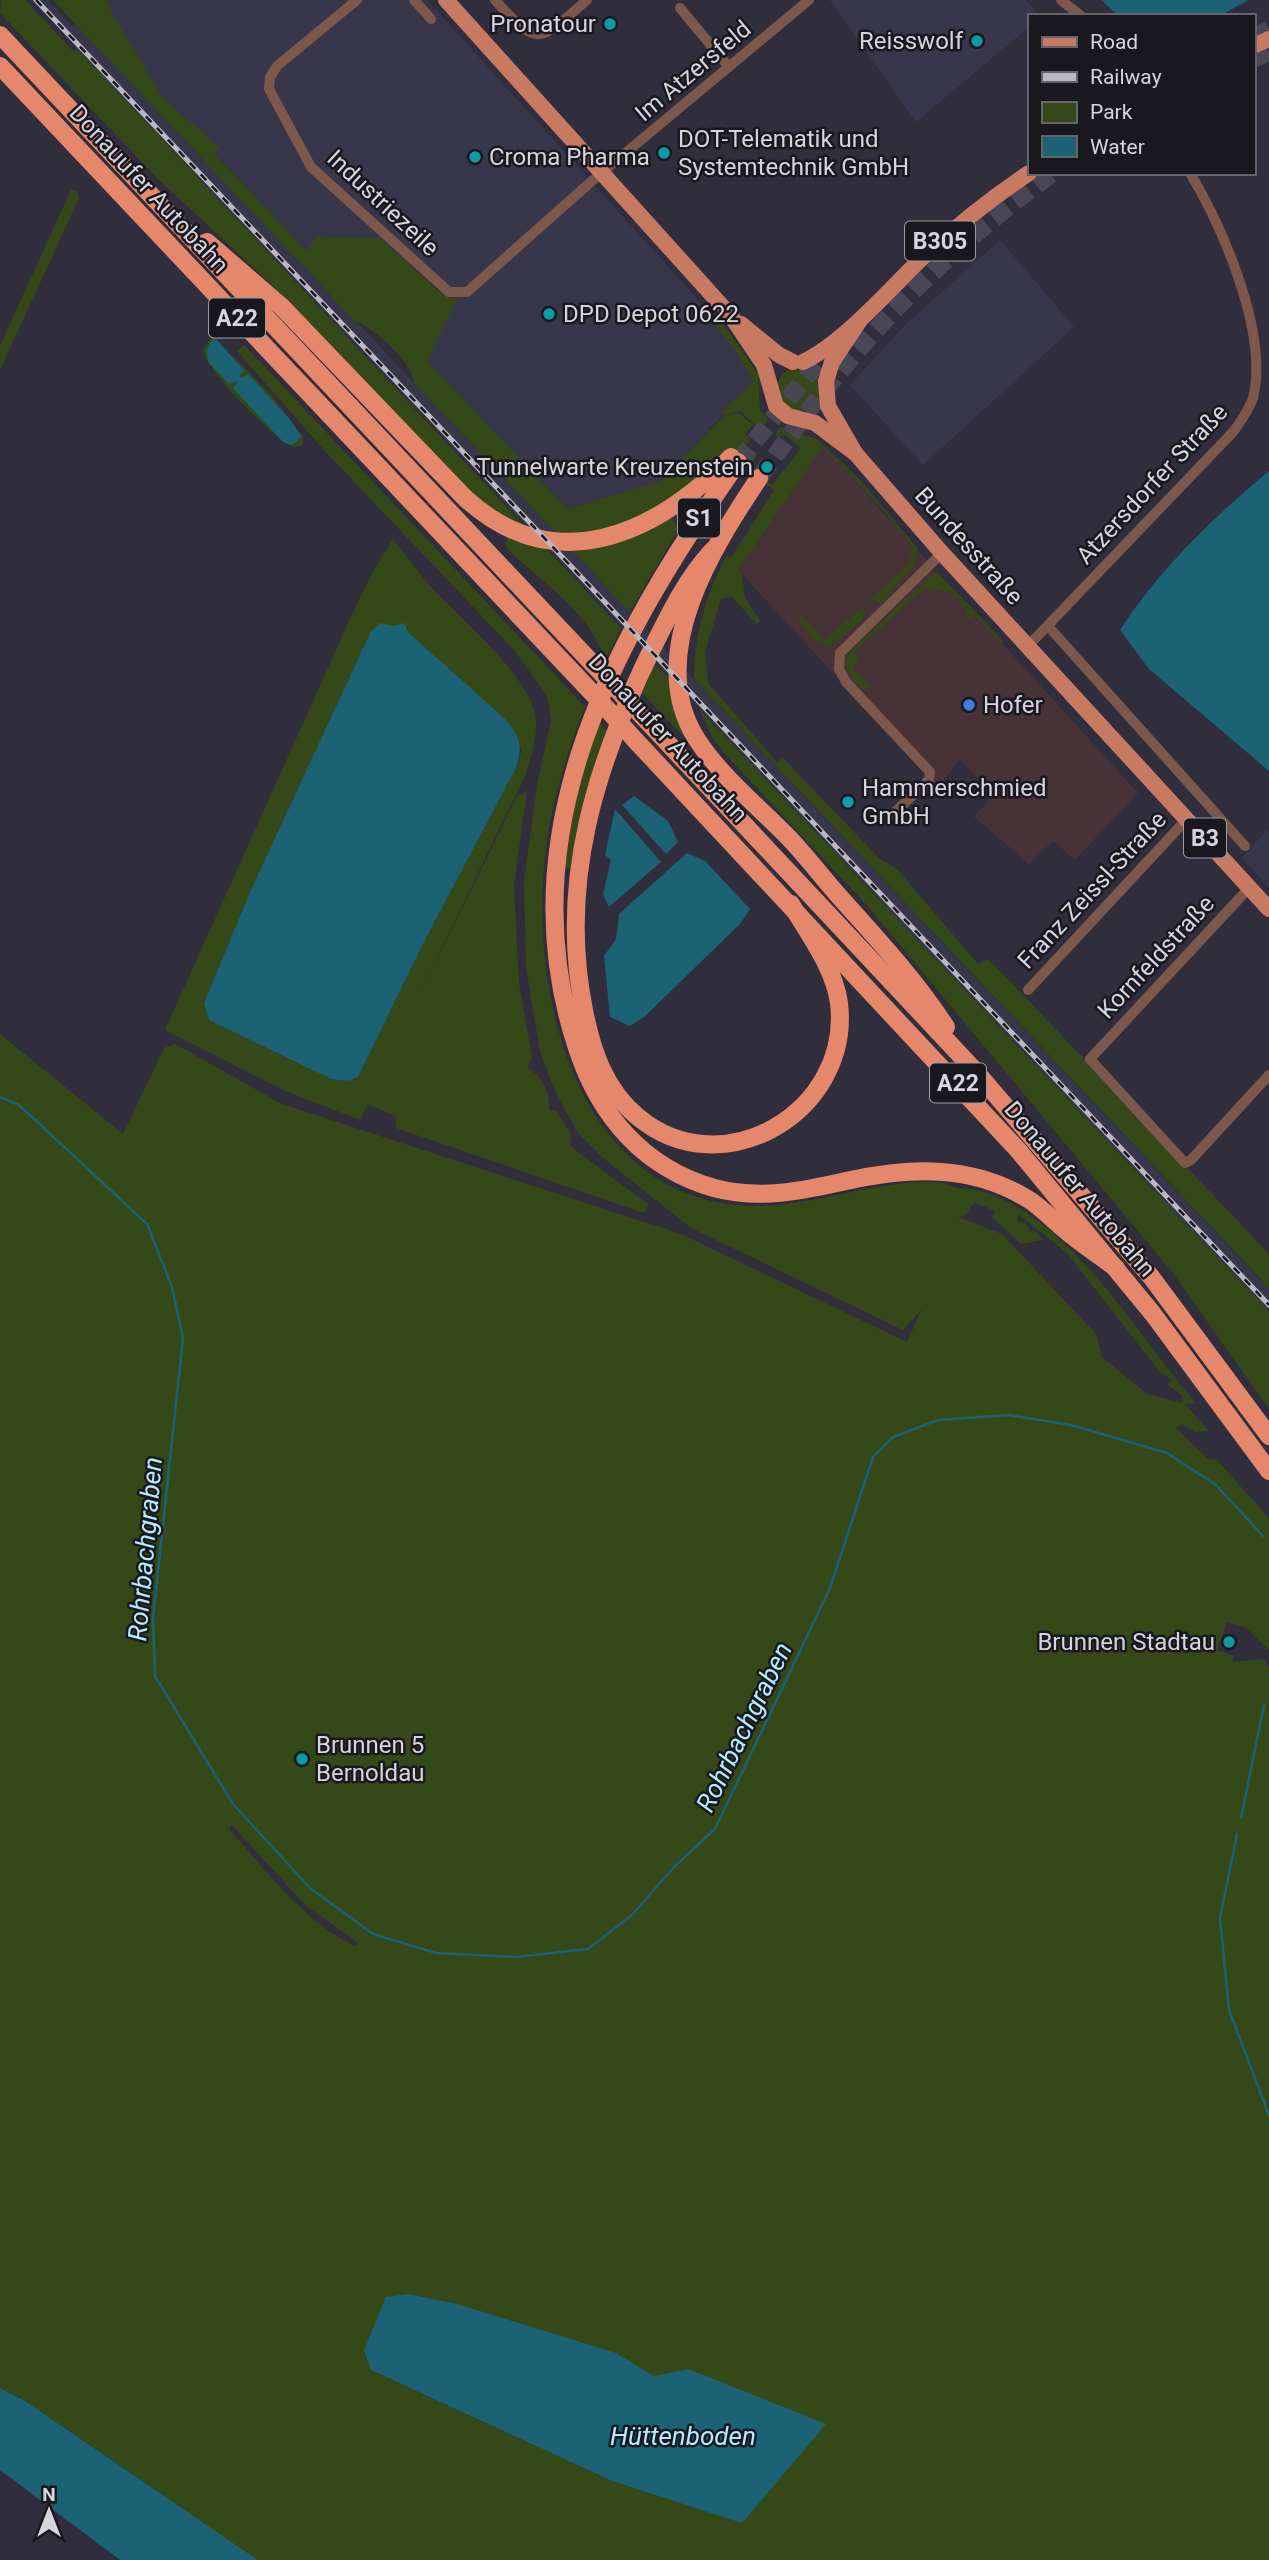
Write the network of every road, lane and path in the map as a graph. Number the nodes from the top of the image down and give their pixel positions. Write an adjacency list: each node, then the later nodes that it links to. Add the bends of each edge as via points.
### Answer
1 (357, 0): 18 (street, Industriezeile, via 277,66 269,89 311,167 449,292)
2 (414, 0): 10 (street)
3 (446, 0): 14 (main road, B3)
4 (495, 0): 5 (street, via 533,35 546,33)
5 (587, 0)
6 (809, 0): 13 (street, Im Atzersfeld)
7 (1061, 0): 9 (street)
8 (680, 8): 13 (street)
9 (1078, 14)
10 (431, 19)
11 (0, 35): 17 (highway, Donauufer Autobahn / A22)
12 (0, 66): 36 (highway, Donauufer Autobahn / A22, bridge)
13 (729, 66): 14 (street, Im Atzersfeld)
14 (603, 173): 18 (street, Im Atzersfeld); 19 (main road, B3)
15 (1028, 174): 20 (main road, B305, via 952,231)
16 (1191, 175): 30 (street, Atzersdorfer Straße, via 1223,232 1243,288 1259,352 1253,399 1234,431)
17 (155, 201): 39 (highway, Donauufer Autobahn / A22, bridge); 41 (highway, S1, via 248,275 466,498 508,530 558,542 615,534 687,498 735,459 622,649 584,739 564,806 556,862 554,931 561,984 582,1063 605,1110 626,1136 656,1162 686,1178 733,1192 788,1193 909,1170 938,1170 983,1179 1032,1202)
18 (467, 292)
19 (731, 316): 21 (main road, B3, via 779,355); 23 (main road, B3)
20 (860, 320): 21 (main road, B305, via 819,353); 22 (main road, B305, via 832,362)
21 (798, 362): 22 (main road, B3, via 817,368); 23 (main road, via 779,369)
22 (826, 381): 24 (main road, B3)
23 (771, 383): 25 (main road, B3, via 776,406 788,416)
24 (826, 398): 25 (main road, via 817,412); 26 (main road, B3)
25 (802, 418): 26 (main road, B3)
26 (855, 453): 29 (main road, Bundesstraße / B3)
27 (759, 478): 28 (highway, S1)
28 (713, 551): 36 (highway, via 689,579 626,705 594,792 578,870 576,946 590,1035 607,1080 645,1123 690,1142 740,1142 782,1126 821,1086 836,1050 839,1003 831,974); 39 (highway, S1, via 693,594 682,637 680,694 694,734 728,778 792,841 917,983)
29 (942, 553): 31 (main road, Bundesstraße / B3); 32 (street, via 840,653 839,669 846,682 930,772 929,780)
30 (1048, 626): 31 (street, Atzersdorfer Straße); 34 (street)
31 (1028, 646): 33 (main road, Bundesstraße / B3)
32 (893, 814)
33 (1187, 819): 35 (main road, B3); 38 (street, Franz Zeissl-Straße)
34 (1245, 846)
35 (1250, 887): 37 (main road, B3); 40 (street, Kornfeldstraße, via 1090,1059 1185,1163)
36 (791, 904): 41 (highway, Donauufer Autobahn / A22, via 991,1120)
37 (1269, 909)
38 (1028, 989)
39 (978, 1074): 42 (highway, Donauufer Autobahn / A22, via 1143,1267)
40 (1269, 1075)
41 (1116, 1268): 43 (highway, Donauufer Autobahn / A22)
42 (1269, 1436)
43 (1269, 1472)

